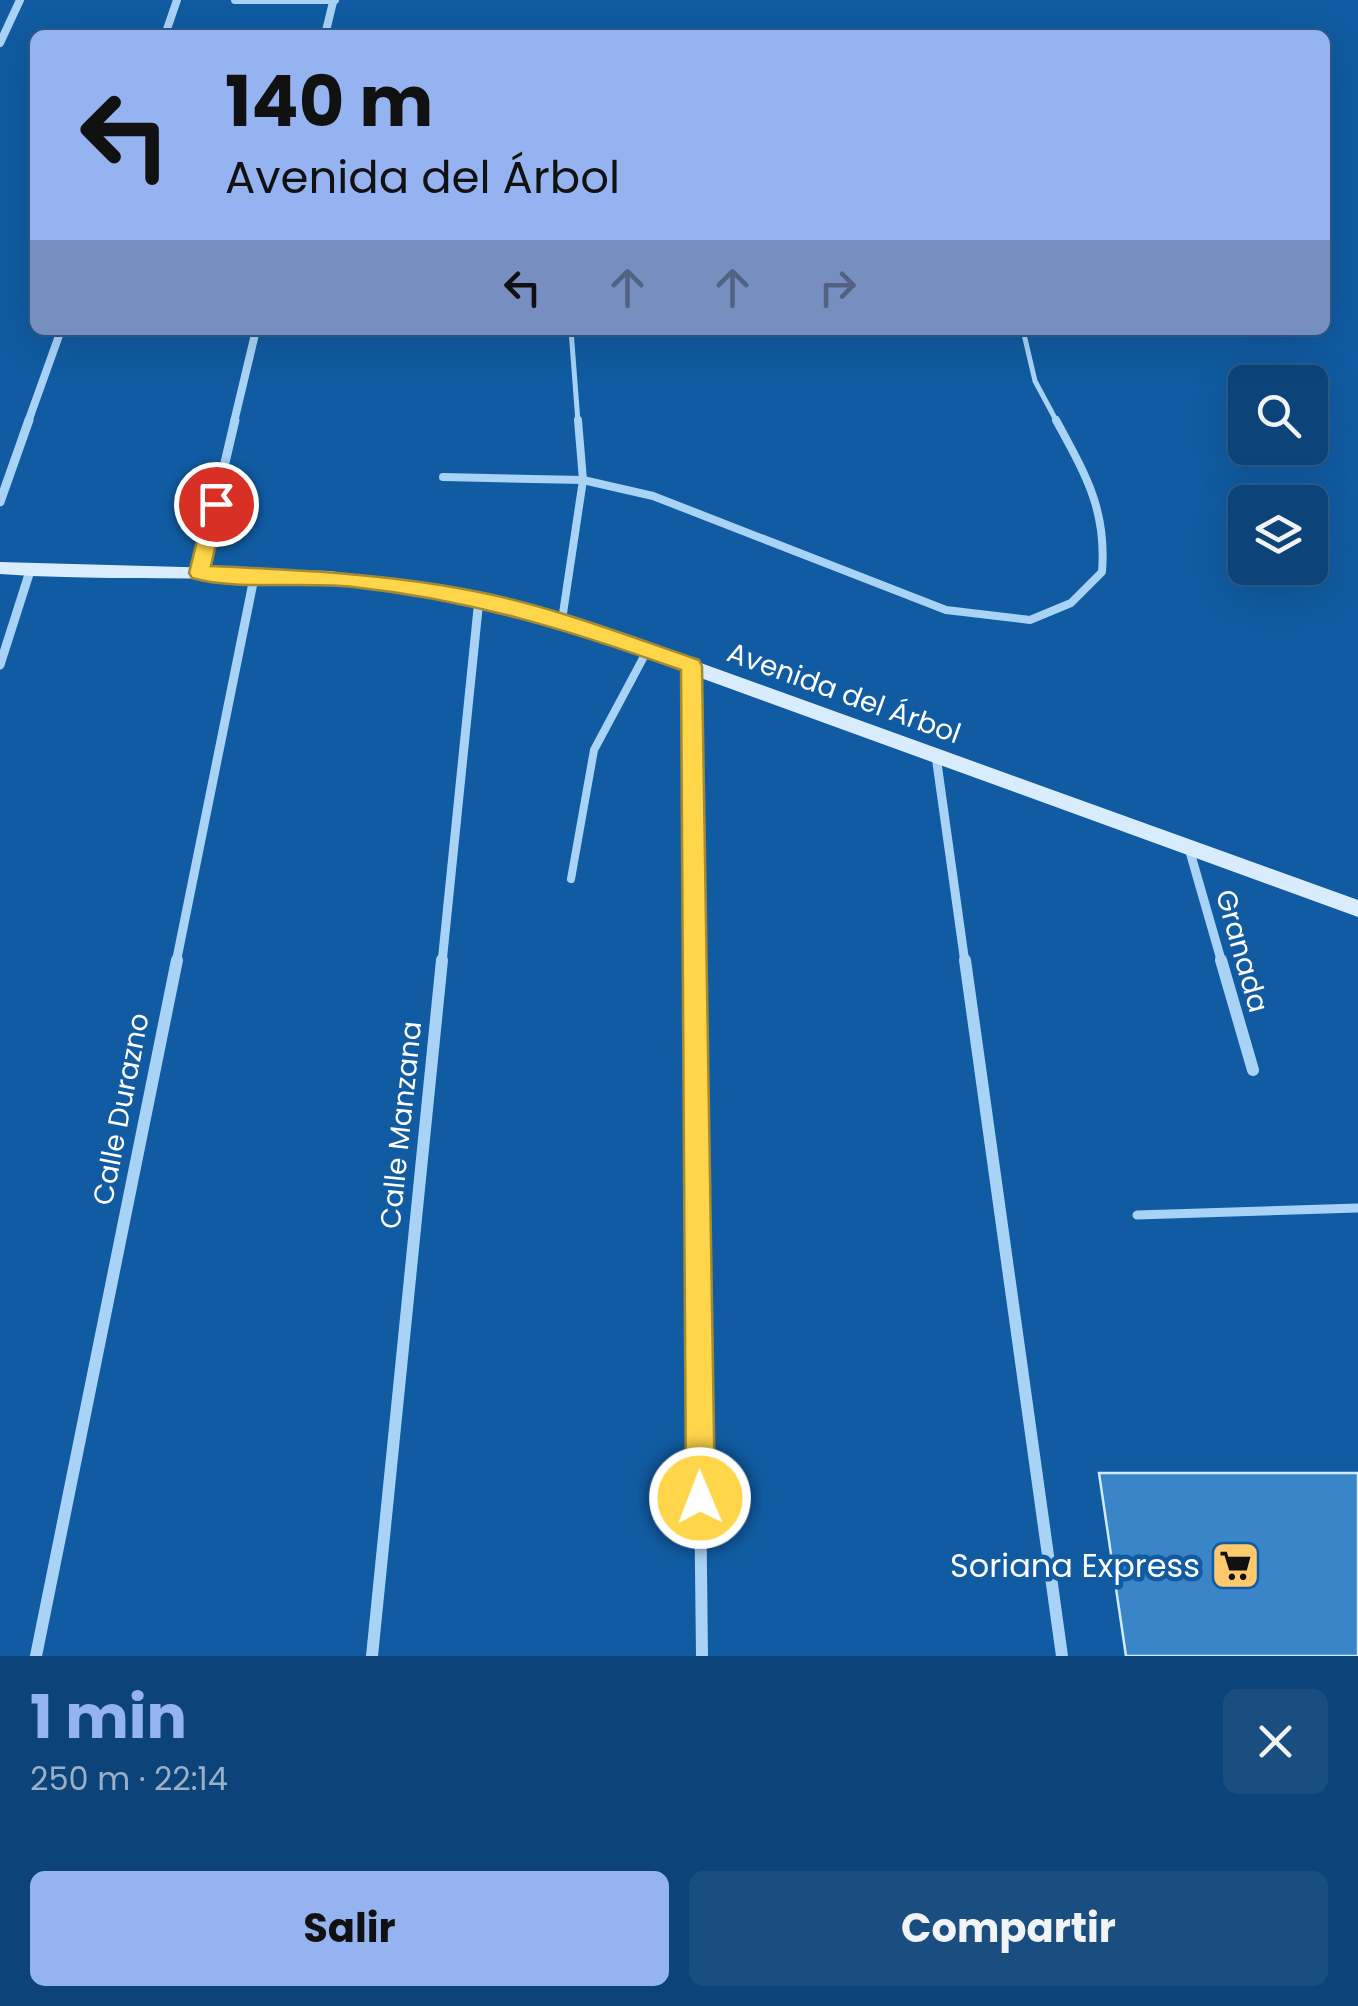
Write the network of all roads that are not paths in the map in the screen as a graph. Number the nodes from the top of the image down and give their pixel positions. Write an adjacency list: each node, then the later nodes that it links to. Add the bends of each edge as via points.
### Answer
1 (20, 0): 7 (street)
2 (177, 0): 5 (street)
3 (235, 0): 4 (street)
4 (334, 1): 6 (street)
5 (167, 30)
6 (326, 30)
7 (0, 43)
8 (59, 335): 14 (street)
9 (255, 335): 17 (street)
10 (570, 335): 13 (lane)
11 (1024, 335): 13 (lane, via 1035,382 1092,486 1105,534 1102,572 1071,604 1030,620 946,610 653,496)
12 (442, 477): 13 (lane)
13 (583, 480): 20 (lane)
14 (0, 502)
15 (0, 568): 16 (street, Avenida del Árbol)
16 (30, 570): 17 (street, Avenida del Árbol); 22 (street)
17 (199, 573): 18 (street, Avenida del Árbol)
18 (256, 573): 19 (street, Avenida del Árbol, via 352,579); 31 (street, Calle Durazno)
19 (478, 599): 20 (street, Avenida del Árbol); 32 (street, Calle Manzana)
20 (562, 620): 21 (street, Avenida del Árbol)
21 (648, 648): 23 (street, Avenida del Árbol); 26 (lane, via 594,750)
22 (0, 665)
23 (691, 666): 24 (street, Avenida del Árbol); 33 (street)
24 (936, 756): 25 (street, Avenida del Árbol); 34 (street)
25 (1188, 845): 27 (street, Avenida del Árbol); 28 (street, Granada)
26 (571, 879)
27 (1358, 910)
28 (1254, 1070)
29 (1358, 1208): 30 (lane)
30 (1137, 1216)
31 (36, 1656)
32 (372, 1656)
33 (702, 1656)
34 (1062, 1656)

